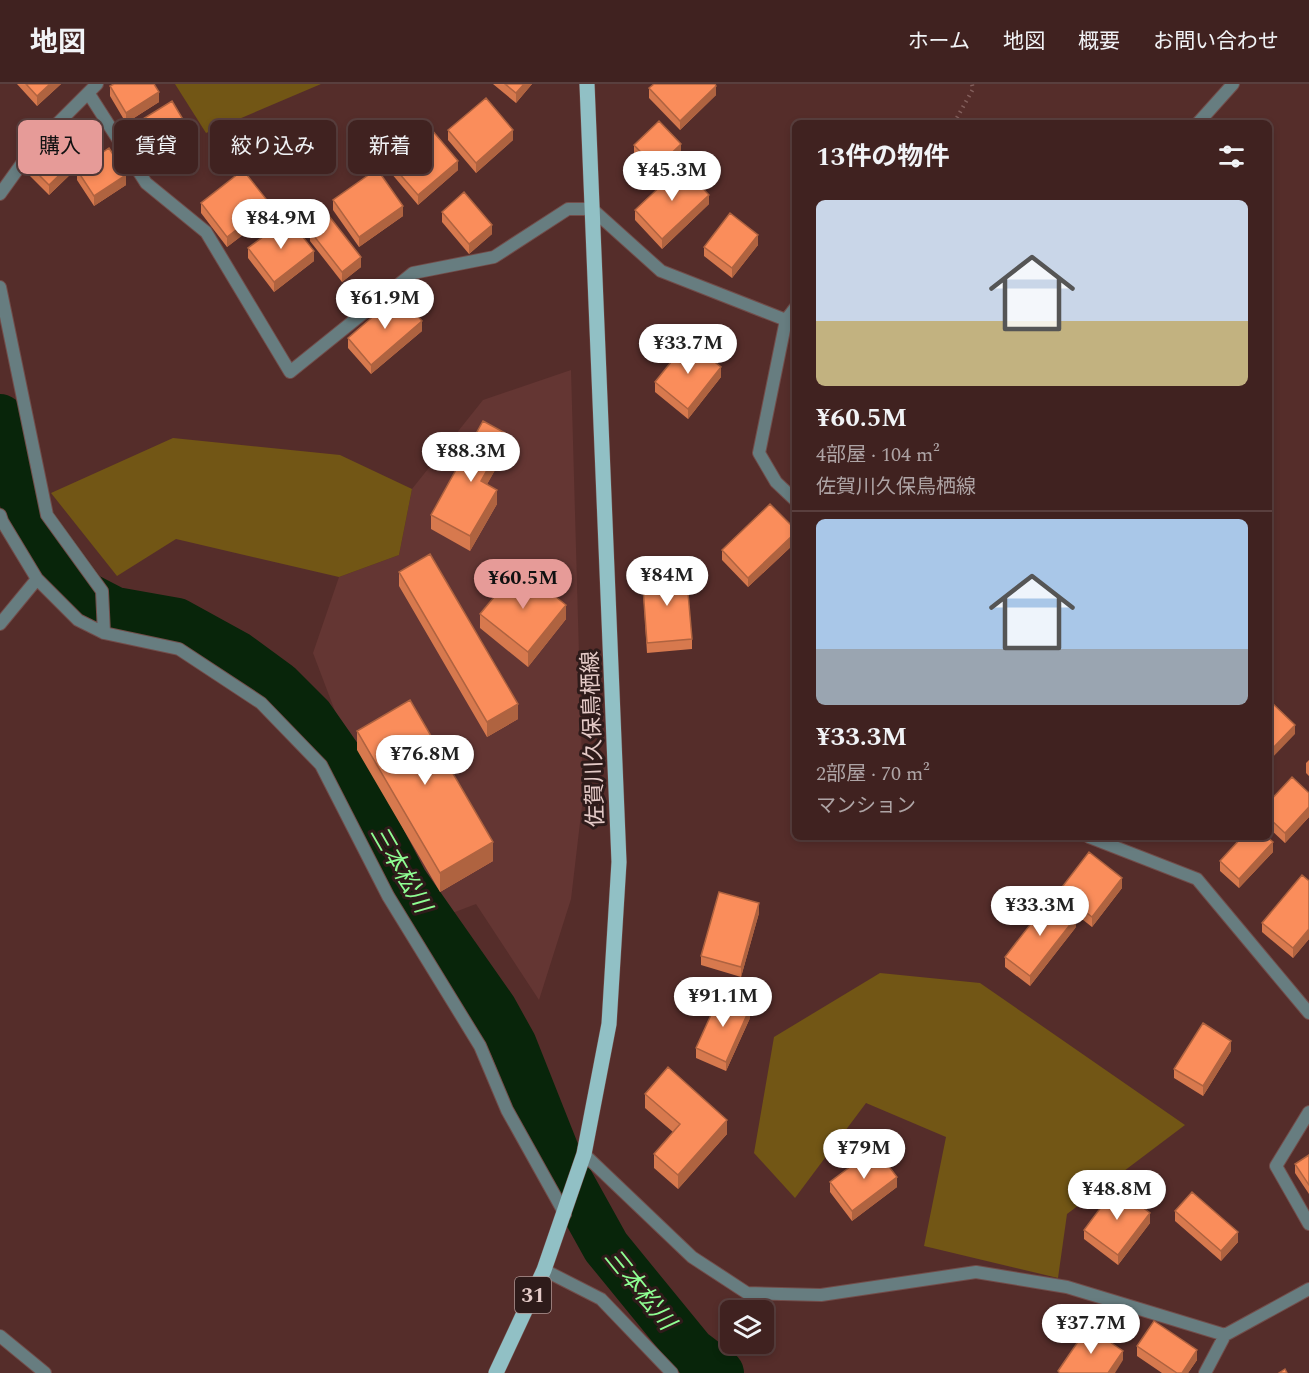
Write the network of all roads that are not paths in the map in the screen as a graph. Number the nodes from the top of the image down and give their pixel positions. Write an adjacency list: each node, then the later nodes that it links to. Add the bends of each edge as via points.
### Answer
1 (587, 84): 6 (main road, 佐賀川久保鳥栖線 / 31)
2 (1233, 84): 4 (street)
3 (93, 89): 5 (street, via 33,148); 6 (street, via 146,183 206,232 290,372 412,273 494,257 568,209)
4 (1201, 120)
5 (0, 194)
6 (592, 209): 9 (street, via 661,271); 20 (main road, 佐賀川久保鳥栖線 / 31, via 619,861 609,1024)
7 (0, 287): 11 (street)
8 (792, 312): 9 (street)
9 (786, 320): 12 (street, via 759,453 776,482)
10 (0, 354): 11 (street)
11 (14, 358): 16 (street, via 47,515 102,591)
12 (792, 497)
13 (0, 515): 14 (street)
14 (37, 579): 15 (street); 16 (street, via 78,620)
15 (0, 624)
16 (104, 633): 21 (street, via 179,649 261,703 321,765 388,896 480,1046 507,1110)
17 (1097, 840): 18 (street, via 1197,879)
18 (1309, 1013)
19 (1309, 1112): 22 (street, via 1276,1166)
20 (584, 1154): 21 (main road, 佐賀川久保鳥栖線 / 31); 25 (street, via 692,1257 747,1293 821,1295 976,1272 1067,1287)
21 (565, 1214): 23 (main road, 佐賀川久保鳥栖線 / 31)
22 (1309, 1224)
23 (544, 1270): 28 (main road, 佐賀川久保鳥栖線 / 31); 29 (street, via 601,1299)
24 (1309, 1289): 25 (street)
25 (1226, 1335): 30 (street)
26 (0, 1336): 27 (street)
27 (45, 1373)
28 (496, 1373)
29 (672, 1373)
30 (1205, 1373)

